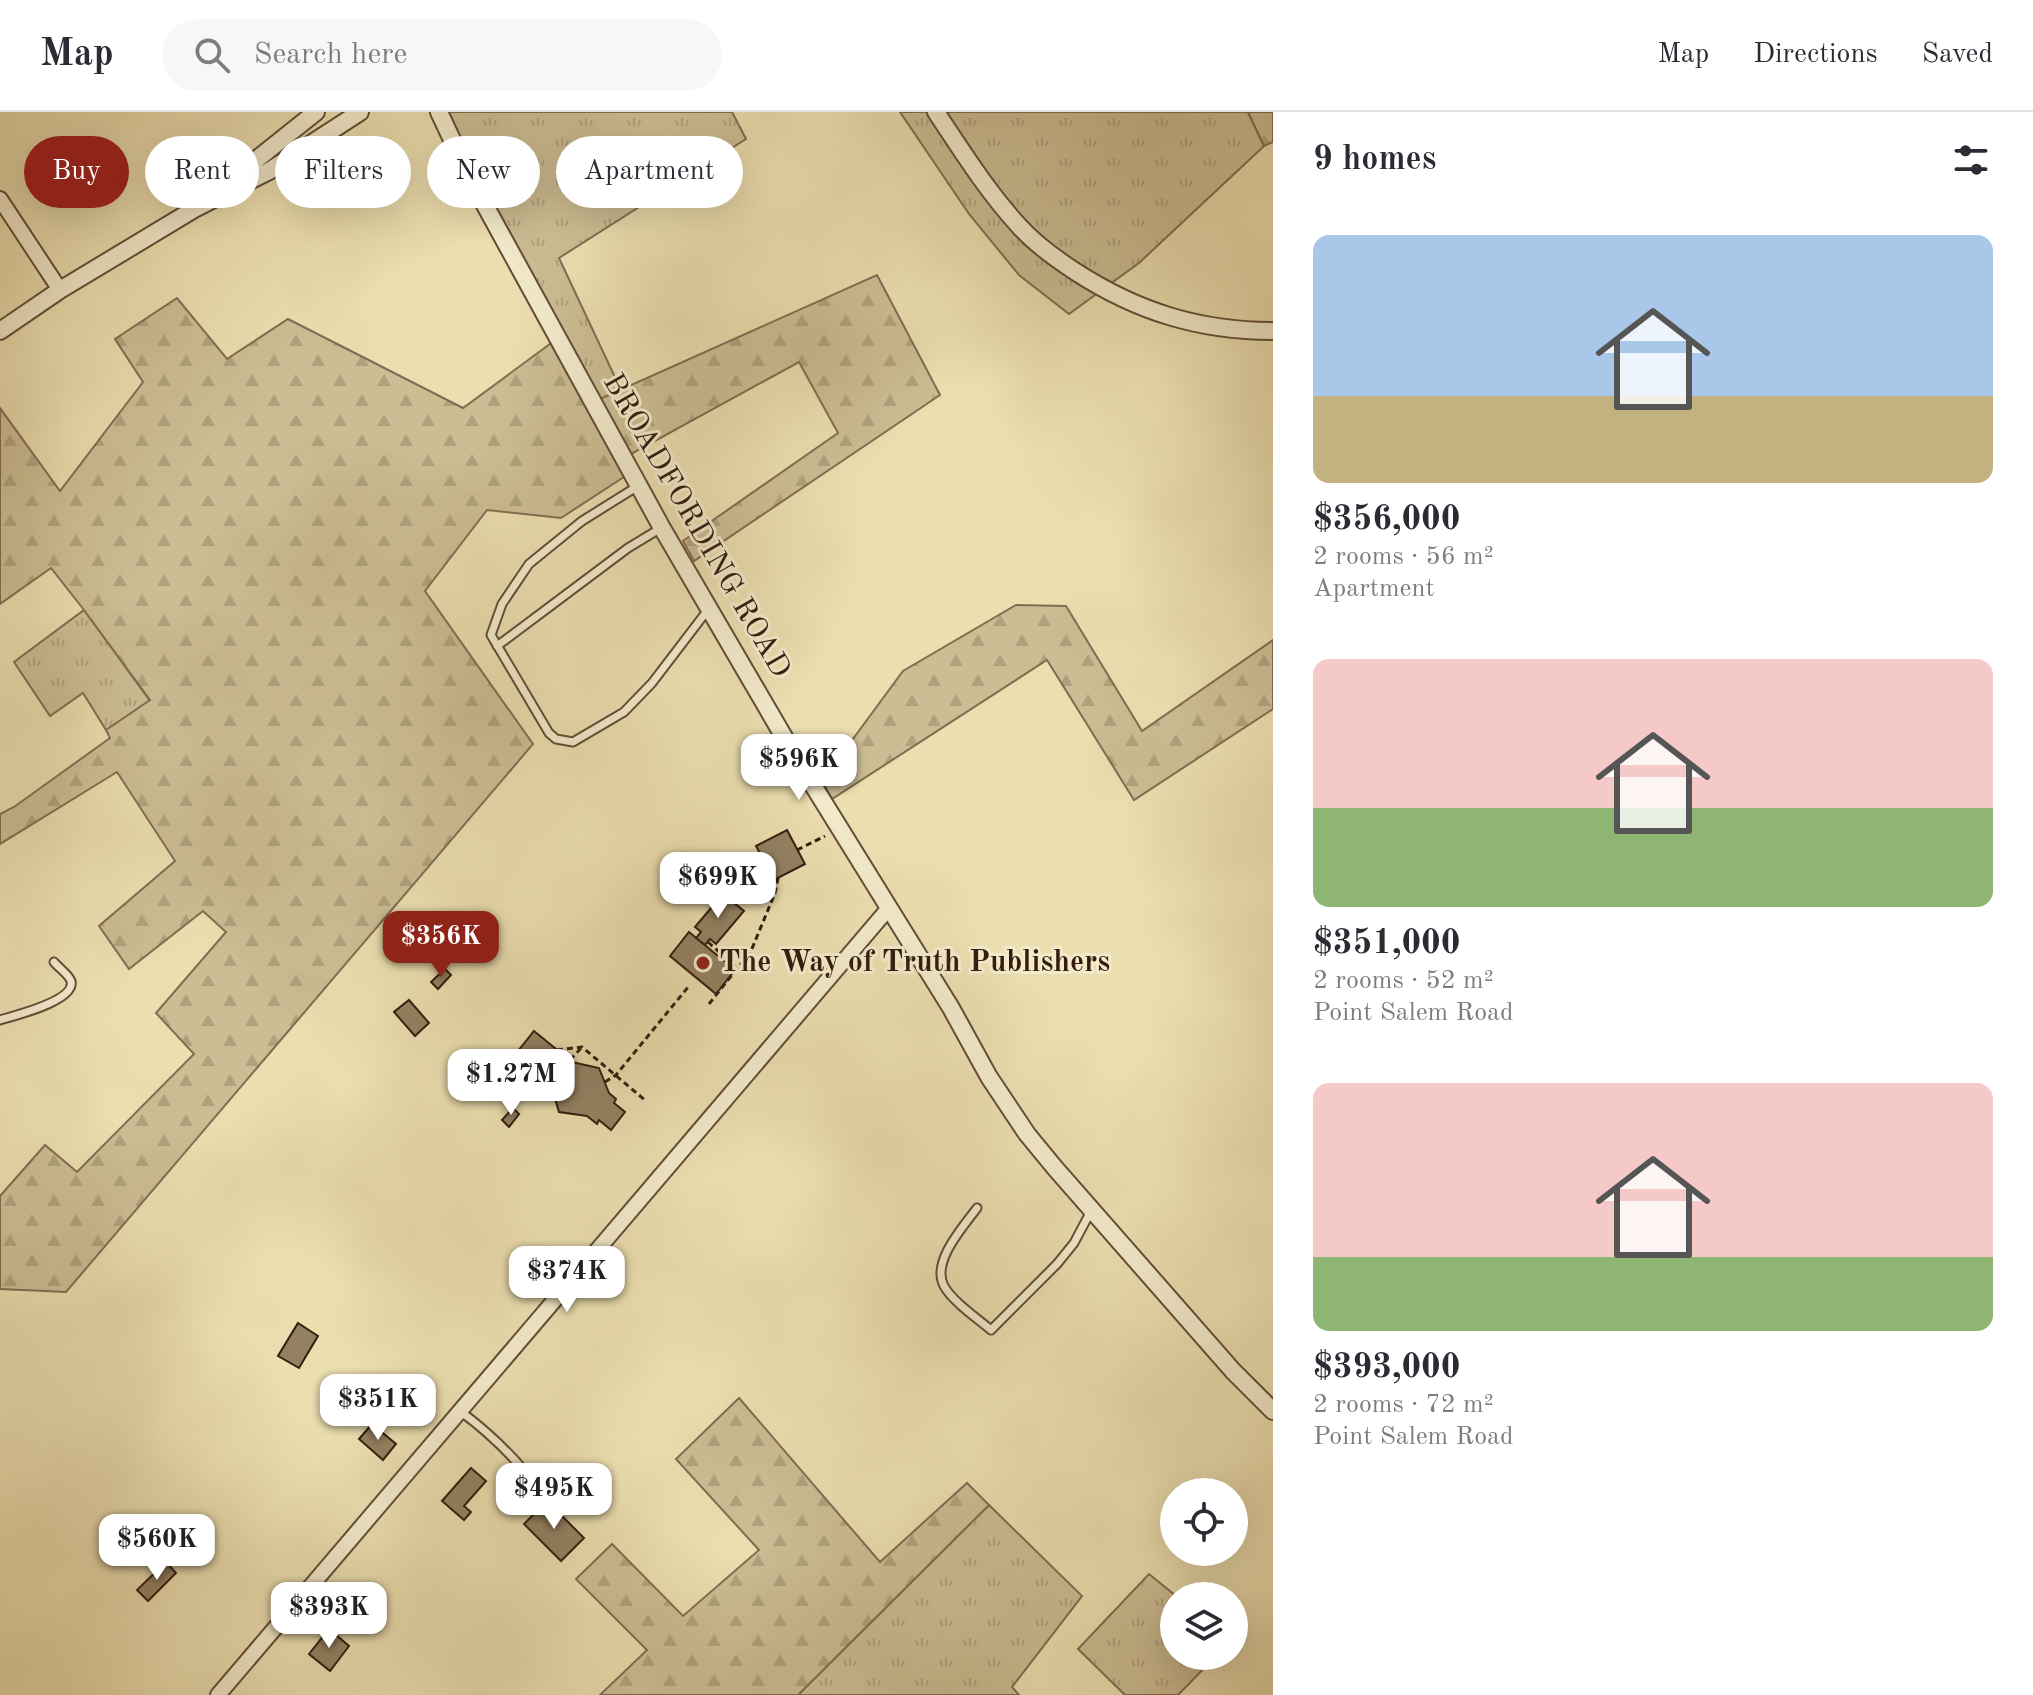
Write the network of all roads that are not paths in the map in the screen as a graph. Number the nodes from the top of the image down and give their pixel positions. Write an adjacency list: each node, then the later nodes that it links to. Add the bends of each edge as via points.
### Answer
1 (360, 112): 6 (street)
2 (439, 112): 12 (street, BROADFORDING ROAD)
3 (936, 112): 11 (street, via 988,189 1056,260 1147,310 1199,325)
4 (315, 113): 5 (street)
5 (259, 158)
6 (259, 176)
7 (0, 199): 9 (street)
8 (196, 208): 9 (street)
9 (60, 290): 10 (street)
10 (0, 331)
11 (1273, 331)
12 (638, 486): 13 (street, BROADFORDING ROAD); 15 (lane, via 582,521 529,564 494,624 491,635)
13 (662, 528): 14 (street, BROADFORDING ROAD); 15 (lane)
14 (709, 609): 15 (lane, via 624,712 573,742 549,733); 16 (street, BROADFORDING ROAD)
15 (497, 646)
16 (888, 909): 20 (street, BROADFORDING ROAD, via 989,1077); 21 (street)
17 (54, 962): 18 (lane, via 70,981 66,995)
18 (0, 1020)
19 (977, 1208): 20 (lane, via 952,1243 940,1272 951,1295 991,1330 1057,1264)
20 (1091, 1211): 22 (street, BROADFORDING ROAD)
21 (460, 1411): 23 (lane, via 496,1439); 24 (street)
22 (1273, 1411)
23 (540, 1491)
24 (218, 1695)

